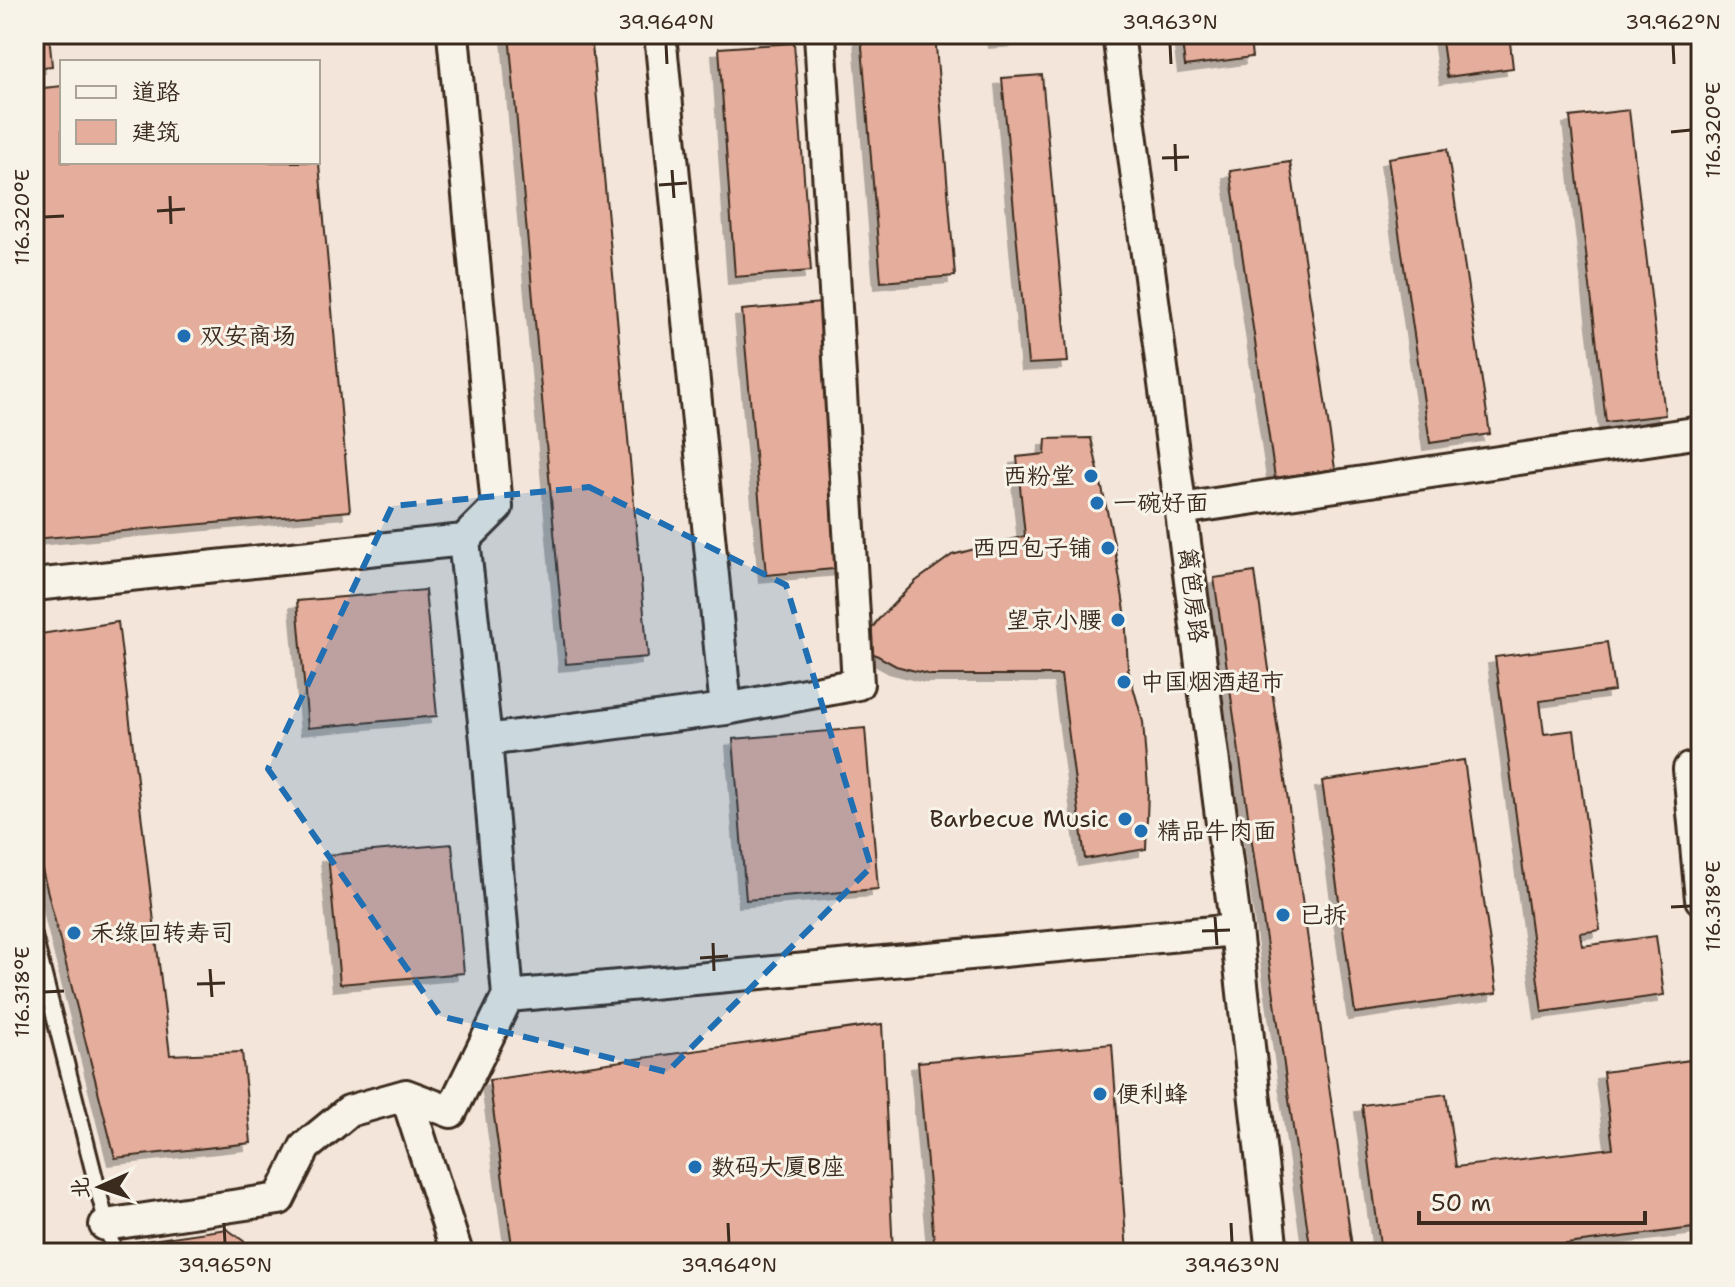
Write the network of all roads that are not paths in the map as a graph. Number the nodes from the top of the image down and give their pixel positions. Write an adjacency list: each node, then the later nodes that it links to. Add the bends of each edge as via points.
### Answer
1 (453, 34): 7 (street, via 497,507)
2 (660, 34): 9 (street)
3 (820, 34): 9 (street, via 858,684)
4 (1118, 34): 6 (street, 篱笆房路)
5 (1701, 432): 6 (street)
6 (1181, 509): 13 (street, 篱笆房路)
7 (464, 540): 8 (street); 10 (street)
8 (34, 585)
9 (726, 709): 10 (street)
10 (486, 740): 15 (street)
11 (1689, 769): 12 (street)
12 (1701, 899)
13 (1236, 930): 15 (street); 19 (street, 篱笆房路)
14 (34, 936): 17 (lane)
15 (508, 996): 16 (street, via 451,1112)
16 (406, 1095): 17 (street, via 349,1111 305,1147 279,1199); 18 (street)
17 (110, 1239)
18 (457, 1253)
19 (1272, 1253)

